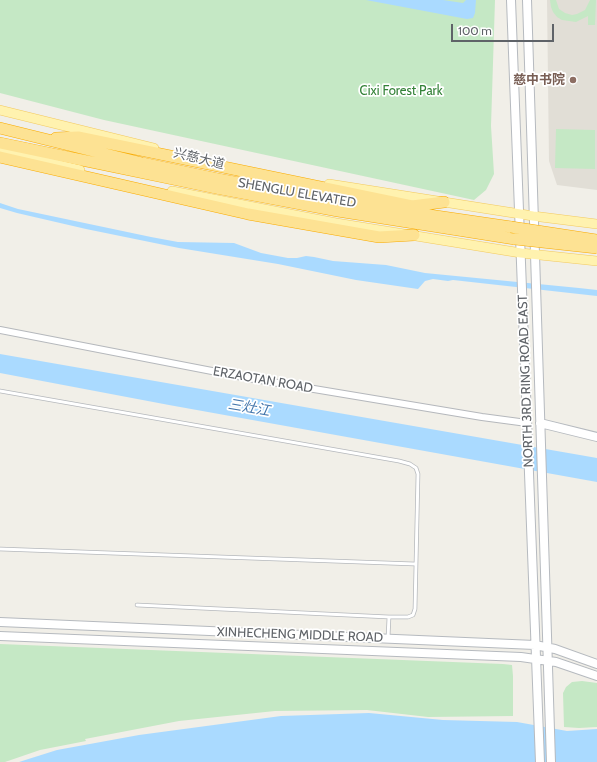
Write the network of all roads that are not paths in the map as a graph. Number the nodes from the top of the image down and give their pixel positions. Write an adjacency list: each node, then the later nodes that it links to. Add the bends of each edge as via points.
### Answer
1 (511, 0): 10 (main road, NORTH 3RD RING ROAD EAST)
2 (527, 0): 11 (main road, NORTH 3RD RING ROAD EAST)
3 (0, 110): 9 (main road, 兴慈大道, via 255,172)
4 (0, 128): 5 (highway, SHENGLU ELEVATED)
5 (44, 139): 9 (highway, via 78,137 412,206); 14 (highway, SHENGLU ELEVATED, bridge, via 180,171 340,202)
6 (0, 143): 15 (highway, SHENGLU ELEVATED, bridge, via 338,211 515,239)
7 (0, 151): 13 (main road, via 214,200)
8 (0, 157): 13 (highway, via 248,214 379,237)
9 (444, 202): 10 (main road, 兴慈大道)
10 (520, 214): 11 (main road, 兴慈大道); 16 (main road, NORTH 3RD RING ROAD EAST)
11 (533, 216): 12 (main road, 兴慈大道); 17 (main road, NORTH 3RD RING ROAD EAST)
12 (597, 224)
13 (414, 235): 16 (main road)
14 (597, 240)
15 (597, 248)
16 (521, 253): 17 (main road); 21 (main road, NORTH 3RD RING ROAD EAST)
17 (535, 254): 18 (main road); 22 (main road, NORTH 3RD RING ROAD EAST)
18 (597, 261)
19 (0, 330): 21 (street, ERZAOTAN ROAD, via 248,378)
20 (0, 391): 25 (lane, via 410,464 416,468 418,474)
21 (527, 423): 31 (main road, NORTH 3RD RING ROAD EAST)
22 (540, 423): 23 (main road); 32 (main road, NORTH 3RD RING ROAD EAST)
23 (597, 437)
24 (0, 549): 25 (lane)
25 (415, 564): 27 (lane, via 413,615)
26 (137, 605): 27 (lane)
27 (389, 617): 30 (lane)
28 (0, 622): 30 (main road, XINHECHENG MIDDLE ROAD)
29 (0, 636): 33 (main road, XINHECHENG MIDDLE ROAD)
30 (388, 638): 31 (main road, XINHECHENG MIDDLE ROAD)
31 (535, 645): 32 (main road, XINHECHENG MIDDLE ROAD); 33 (main road, NORTH 3RD RING ROAD EAST)
32 (547, 646): 34 (main road, NORTH 3RD RING ROAD EAST); 35 (main road, XINHECHENG MIDDLE ROAD)
33 (536, 659): 34 (main road, XINHECHENG MIDDLE ROAD); 37 (main road, NORTH 3RD RING ROAD EAST)
34 (548, 660): 36 (main road, XINHECHENG MIDDLE ROAD); 38 (main road, NORTH 3RD RING ROAD EAST)
35 (597, 664)
36 (597, 676)
37 (540, 762)
38 (551, 762)

